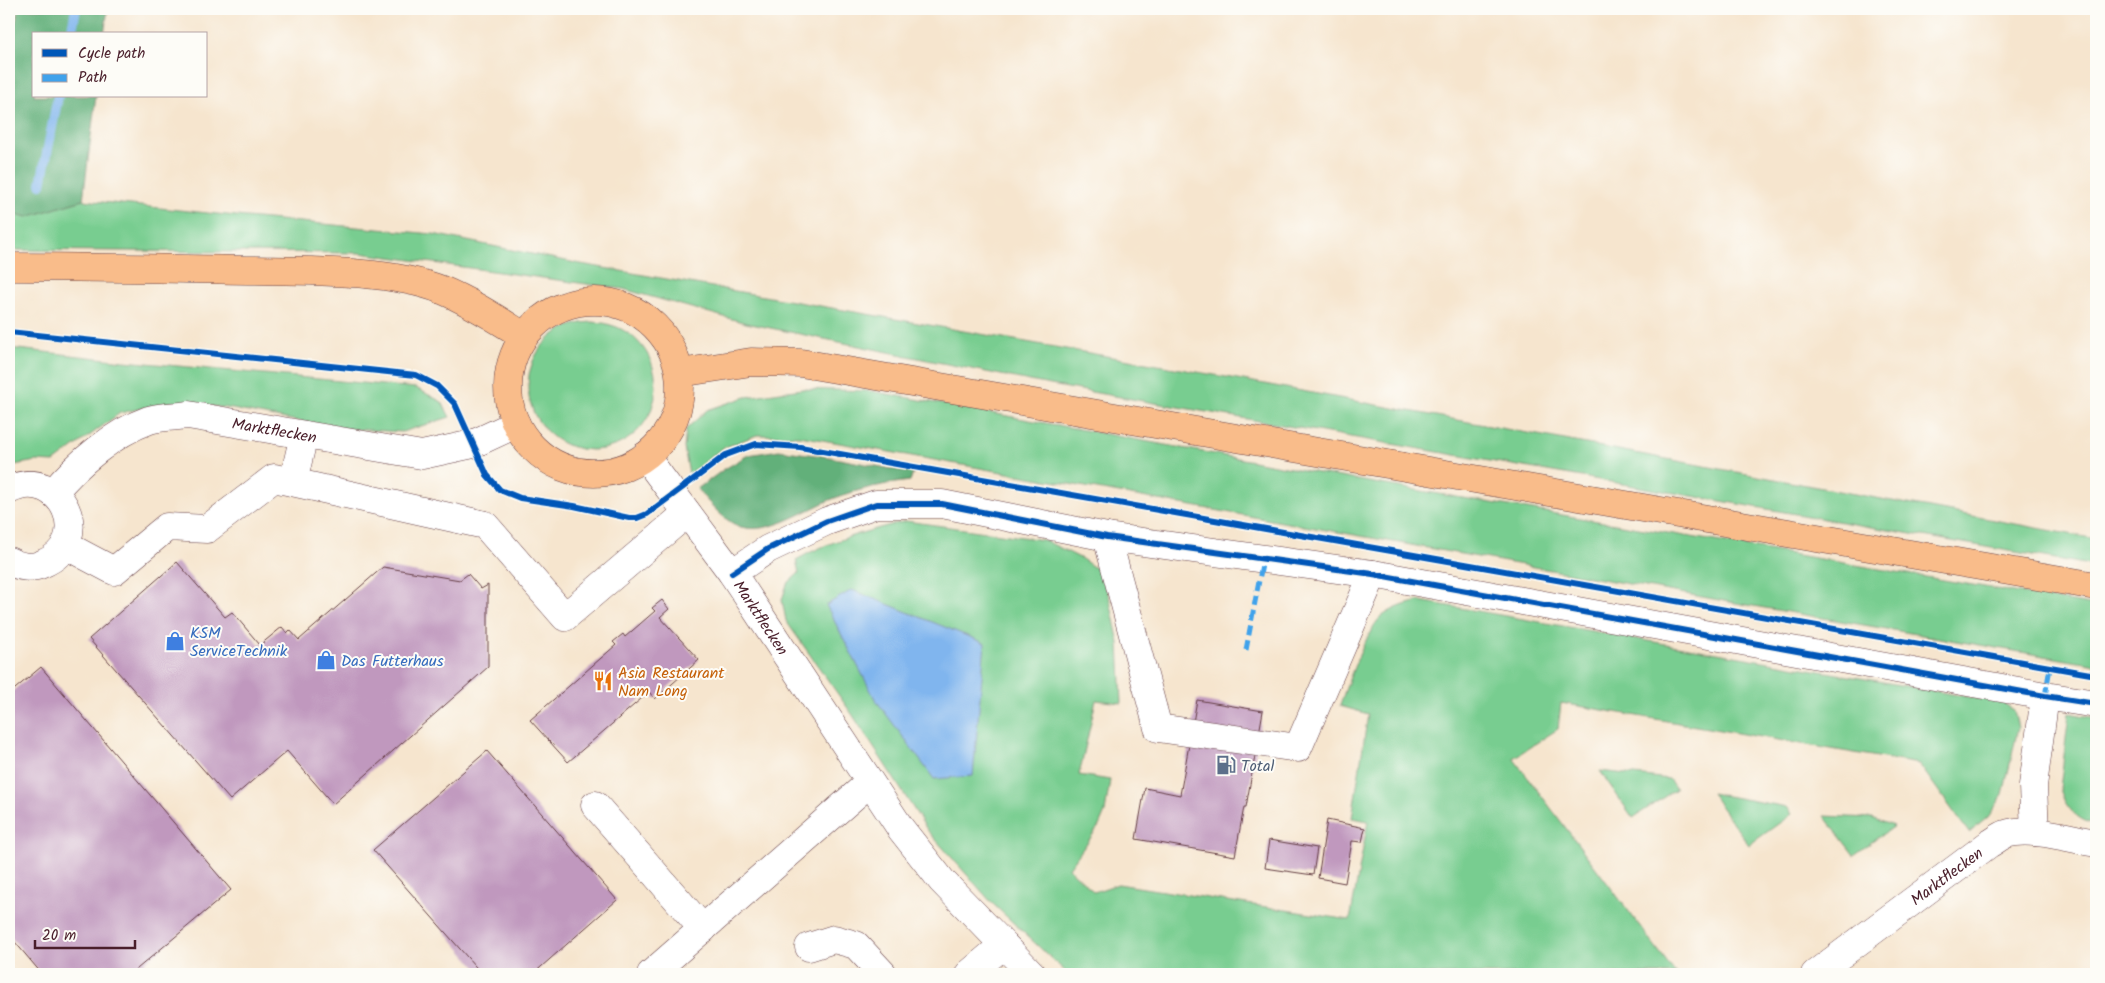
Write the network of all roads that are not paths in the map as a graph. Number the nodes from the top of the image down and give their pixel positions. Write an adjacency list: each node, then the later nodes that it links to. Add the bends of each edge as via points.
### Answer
1 (9, 267): 2 (main road, via 365,275 442,290)
2 (524, 336): 3 (main road, via 544,316 571,303 600,301 628,307 652,323 670,346); 4 (main road, via 510,371 508,394)
3 (680, 373): 6 (main road, via 680,396 674,419 662,440); 16 (main road, via 751,362 801,363)
4 (516, 424): 5 (street, Marktflecken, via 473,444 422,455); 6 (main road, via 534,448 559,465 588,472 618,470)
5 (304, 435): 7 (street); 9 (street, Marktflecken, via 188,415 150,420 94,452)
6 (645, 456): 10 (street, Marktflecken)
7 (293, 482): 10 (street, via 485,525 566,617); 12 (street, via 274,478 207,529 167,527 114,571)
8 (9, 490): 9 (street, via 29,485 42,486)
9 (53, 493): 12 (street, via 67,511 70,522)
10 (687, 513): 14 (street, Marktflecken)
11 (1107, 537): 14 (street, via 942,504 876,504 827,521 768,549); 15 (street); 15 (street, via 1158,728 1298,748)
12 (65, 544): 13 (street, via 58,554 38,566 26,567)
13 (9, 561)
14 (732, 573): 19 (street, Marktflecken)
15 (1373, 574): 17 (street)
16 (2096, 586)
17 (2045, 696): 18 (street); 21 (street, via 2033,786)
18 (2096, 704)
19 (869, 783): 23 (street); 24 (street, Marktflecken, via 942,881)
20 (595, 805): 23 (street)
21 (2036, 832): 22 (street, Marktflecken); 30 (street, Marktflecken, via 2006,834 1989,844)
22 (2096, 843)
23 (703, 929): 26 (street)
24 (1002, 946): 28 (street); 29 (street, Marktflecken)
25 (809, 947): 27 (street, via 834,939 856,945)
26 (651, 974)
27 (883, 974)
28 (970, 974)
29 (1032, 974)
30 (1815, 974)

